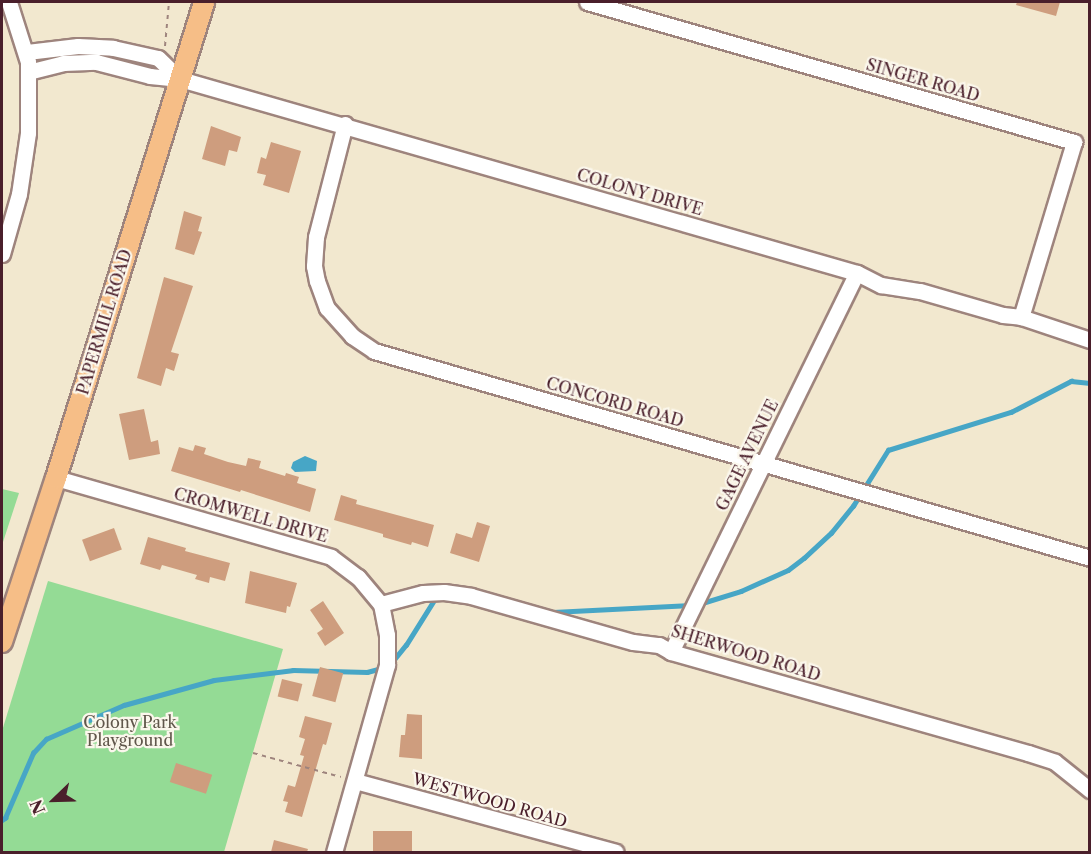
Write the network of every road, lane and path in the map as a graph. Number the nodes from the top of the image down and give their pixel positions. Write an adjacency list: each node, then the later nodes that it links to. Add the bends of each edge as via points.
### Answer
1 (9, 2): 5 (street)
2 (169, 2): 6 (path, via 165,48)
3 (204, 2): 8 (main road, PAPERMILL ROAD)
4 (587, 2): 12 (street, SINGER ROAD, via 1074,142)
5 (27, 52): 6 (street, via 78,46 113,48); 7 (street)
6 (158, 58): 8 (street, COLONY DRIVE)
7 (28, 72): 8 (street, COLONY DRIVE, via 63,63 96,62 150,76); 10 (street, via 28,133 22,177)
8 (180, 79): 9 (street, COLONY DRIVE); 15 (main road, PAPERMILL ROAD)
9 (345, 124): 11 (street, COLONY DRIVE); 14 (street, CONCORD ROAD, via 316,237 315,266 327,308 352,336 374,351 404,361)
10 (2, 254)
11 (857, 273): 12 (street, COLONY DRIVE, via 881,285); 14 (street, GAGE AVENUE)
12 (1021, 317): 13 (street, COLONY DRIVE)
13 (1089, 340)
14 (763, 463): 16 (street, CONCORD ROAD); 19 (street, GAGE AVENUE)
15 (56, 478): 17 (street, CROMWELL DRIVE, via 331,557 358,577); 18 (main road, PAPERMILL ROAD)
16 (1089, 558)
17 (381, 604): 19 (street, SHERWOOD ROAD, via 423,592 471,596 633,642 659,645); 21 (street, CROMWELL DRIVE, via 387,665)
18 (2, 642)
19 (671, 652): 22 (street, SHERWOOD ROAD, via 1028,753 1055,762)
20 (253, 753): 21 (path)
21 (355, 781): 23 (street, CROMWELL DRIVE); 24 (street, WESTWOOD ROAD)
22 (1089, 789)
23 (334, 852)
24 (616, 852)

